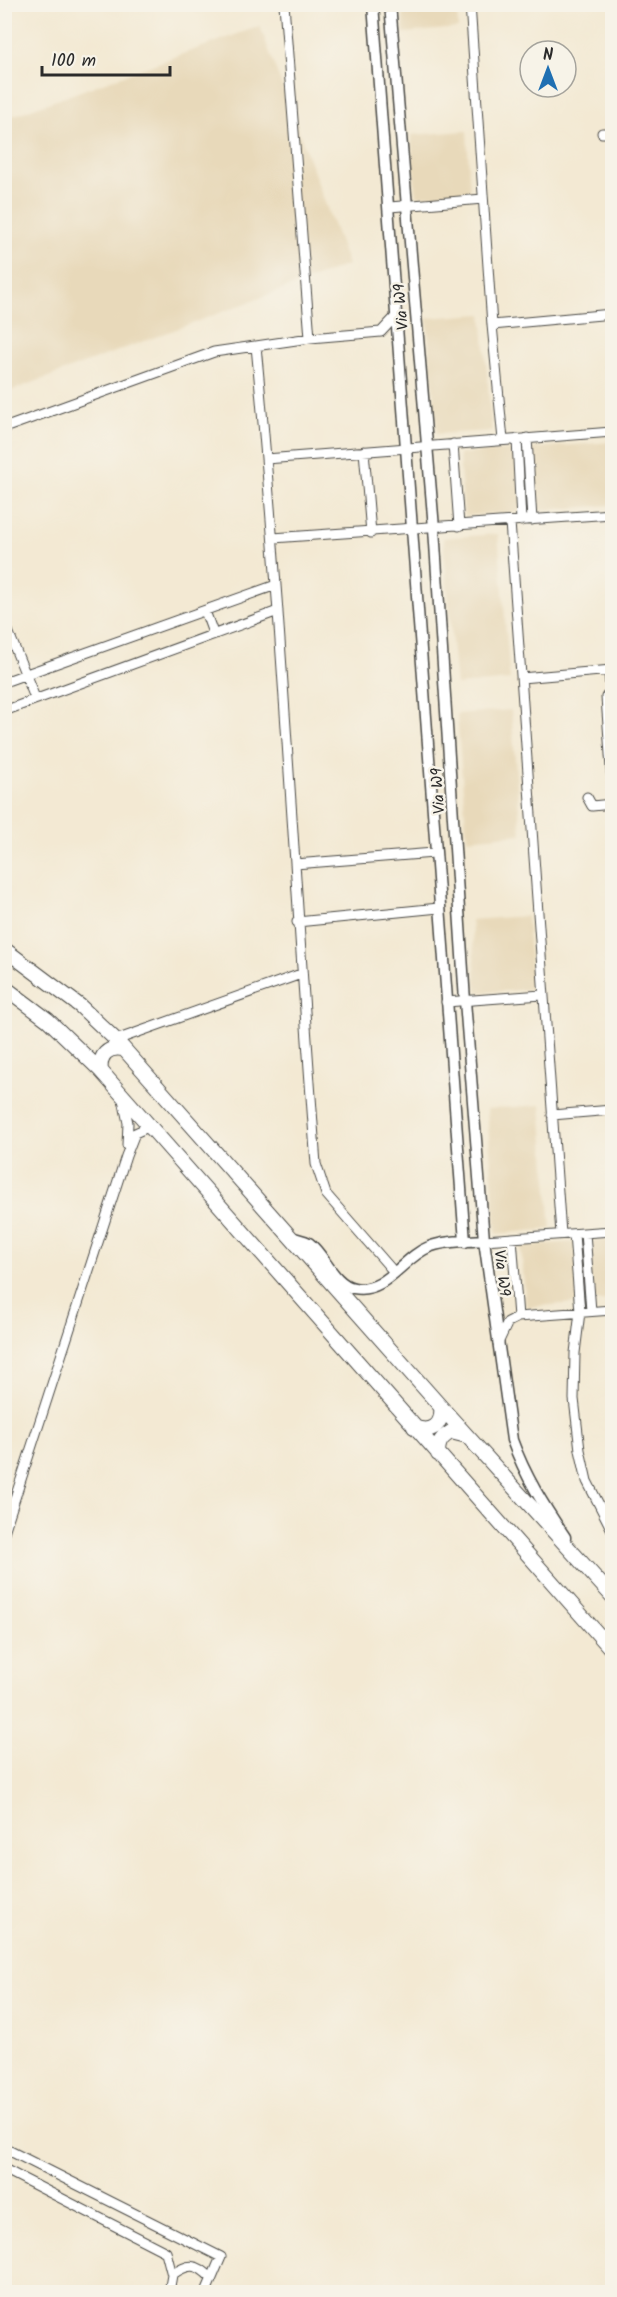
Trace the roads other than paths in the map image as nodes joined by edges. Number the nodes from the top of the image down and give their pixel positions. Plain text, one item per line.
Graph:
1 (284, 4) edge
2 (373, 4) edge
3 (390, 4) edge
4 (470, 4) edge
5 (483, 199) junction
6 (406, 206) junction
7 (390, 207) junction
8 (612, 314) edge
9 (397, 315) junction
10 (492, 325) junction
11 (381, 332) junction
12 (310, 338) junction
13 (256, 346) junction
14 (399, 346) junction
15 (4, 428) edge
16 (612, 432) edge
17 (527, 438) junction
18 (517, 439) junction
19 (503, 440) junction
20 (453, 444) junction
21 (428, 446) junction
22 (405, 447) junction
23 (364, 451) junction
24 (267, 459) junction
25 (612, 514) edge
26 (532, 520) junction
27 (521, 521) junction
28 (510, 522) junction
29 (459, 526) junction
30 (434, 528) junction
31 (411, 530) junction
32 (371, 533) junction
33 (273, 538) junction
34 (276, 585) junction
35 (205, 611) junction
36 (278, 611) junction
37 (4, 621) edge
38 (213, 633) junction
39 (610, 670) edge
40 (24, 674) junction
41 (521, 678) junction
42 (4, 682) edge
43 (611, 691) edge
44 (35, 699) junction
45 (6, 708) edge
46 (612, 783) edge
47 (587, 797) dead end
48 (612, 804) edge
49 (434, 853) junction
50 (295, 864) junction
51 (439, 908) junction
52 (297, 922) junction
53 (461, 930) junction
54 (441, 933) junction
55 (4, 949) edge
56 (302, 974) junction
57 (8, 993) edge
58 (542, 995) junction
59 (465, 1001) junction
60 (446, 1002) junction
61 (120, 1044) junction
62 (449, 1045) junction
63 (469, 1047) junction
64 (101, 1071) junction
65 (121, 1094) junction
66 (612, 1110) edge
67 (552, 1115) junction
68 (153, 1131) junction
69 (126, 1156) junction
70 (612, 1231) edge
71 (585, 1233) junction
72 (561, 1234) junction
73 (574, 1234) junction
74 (290, 1236) junction
75 (512, 1238) junction
76 (484, 1240) junction
77 (465, 1242) junction
78 (394, 1272) junction
79 (612, 1310) edge
80 (591, 1311) junction
81 (580, 1312) junction
82 (518, 1317) junction
83 (498, 1346) junction
84 (441, 1407) junction
85 (414, 1427) junction
86 (467, 1436) junction
87 (438, 1454) junction
88 (612, 1530) edge
89 (4, 1532) edge
90 (579, 1557) junction
91 (612, 1596) edge
92 (612, 1650) edge
93 (4, 2148) edge
94 (4, 2169) edge
95 (180, 2237) junction
96 (166, 2252) junction
97 (172, 2275) junction
98 (211, 2278) junction
99 (169, 2292) edge
100 (206, 2292) edge

1 - 12 street
2 - 7 street, Via W9
3 - 6 street, Via W9
4 - 5 street
5 - 6 street
5 - 10 street
6 - 7 street
6 - 21 street, Via W9
7 - 9 street, Via W9
8 - 10 street
9 - 11 street
9 - 14 street, Via W9
10 - 19 street
11 - 12 street
11 - 14 street
12 - 13 street
13 - 15 street
13 - 24 street
14 - 22 street, Via W9
16 - 17 street
17 - 18 street
17 - 26 street
18 - 19 street
18 - 27 street
19 - 20 street
20 - 21 street
20 - 29 street
21 - 22 street
21 - 30 street, Via W9
22 - 23 street
22 - 31 street, Via W9
23 - 24 street
23 - 32 street
24 - 33 street
25 - 26 street
26 - 27 street
27 - 28 street
28 - 29 street
28 - 41 street
29 - 30 street
30 - 31 street
30 - 53 street, Via W9
31 - 32 street
31 - 49 street, Via W9
32 - 33 street
33 - 34 street
34 - 35 street
34 - 36 street
35 - 38 street
35 - 40 street
36 - 38 street
36 - 50 street
37 - 40 street
38 - 44 street
39 - 41 street
39 - 43 street
40 - 42 street
40 - 44 street
41 - 58 street
43 - 46 street
44 - 45 street
47 - 48 street
49 - 50 street
49 - 51 street, Via W9
50 - 52 street
51 - 52 street
51 - 54 street, Via W9
52 - 56 street
53 - 54 street
53 - 59 street, Via W9
54 - 60 street, Via W9
55 - 61 main road
56 - 61 street
56 - 78 street
57 - 64 main road
58 - 59 street
58 - 67 street
59 - 60 street
59 - 63 street, Via W9
60 - 62 street, Via W9
61 - 64 main road
61 - 74 main road
62 - 63 street
62 - 77 street, Via W9
63 - 76 street, Via W9
64 - 65 main road
65 - 68 main road
65 - 69 street
66 - 67 street
67 - 72 street
68 - 69 street
68 - 85 main road
69 - 89 street
70 - 71 street
71 - 73 street
71 - 80 street
72 - 73 street
72 - 75 street
73 - 81 street
74 - 78 street
74 - 84 main road
75 - 76 street
75 - 82 street
76 - 77 street
76 - 83 street, Via W9
77 - 78 street
79 - 80 street
80 - 81 street
81 - 82 street
81 - 88 street
82 - 83 street
83 - 90 street, Via W9
84 - 85 main road
84 - 86 main road
85 - 87 main road
86 - 87 main road
86 - 90 main road
87 - 92 main road
90 - 91 main road
93 - 95 street
94 - 96 street
95 - 96 street
95 - 98 street
96 - 97 street
97 - 98 street
97 - 99 street
98 - 100 street

